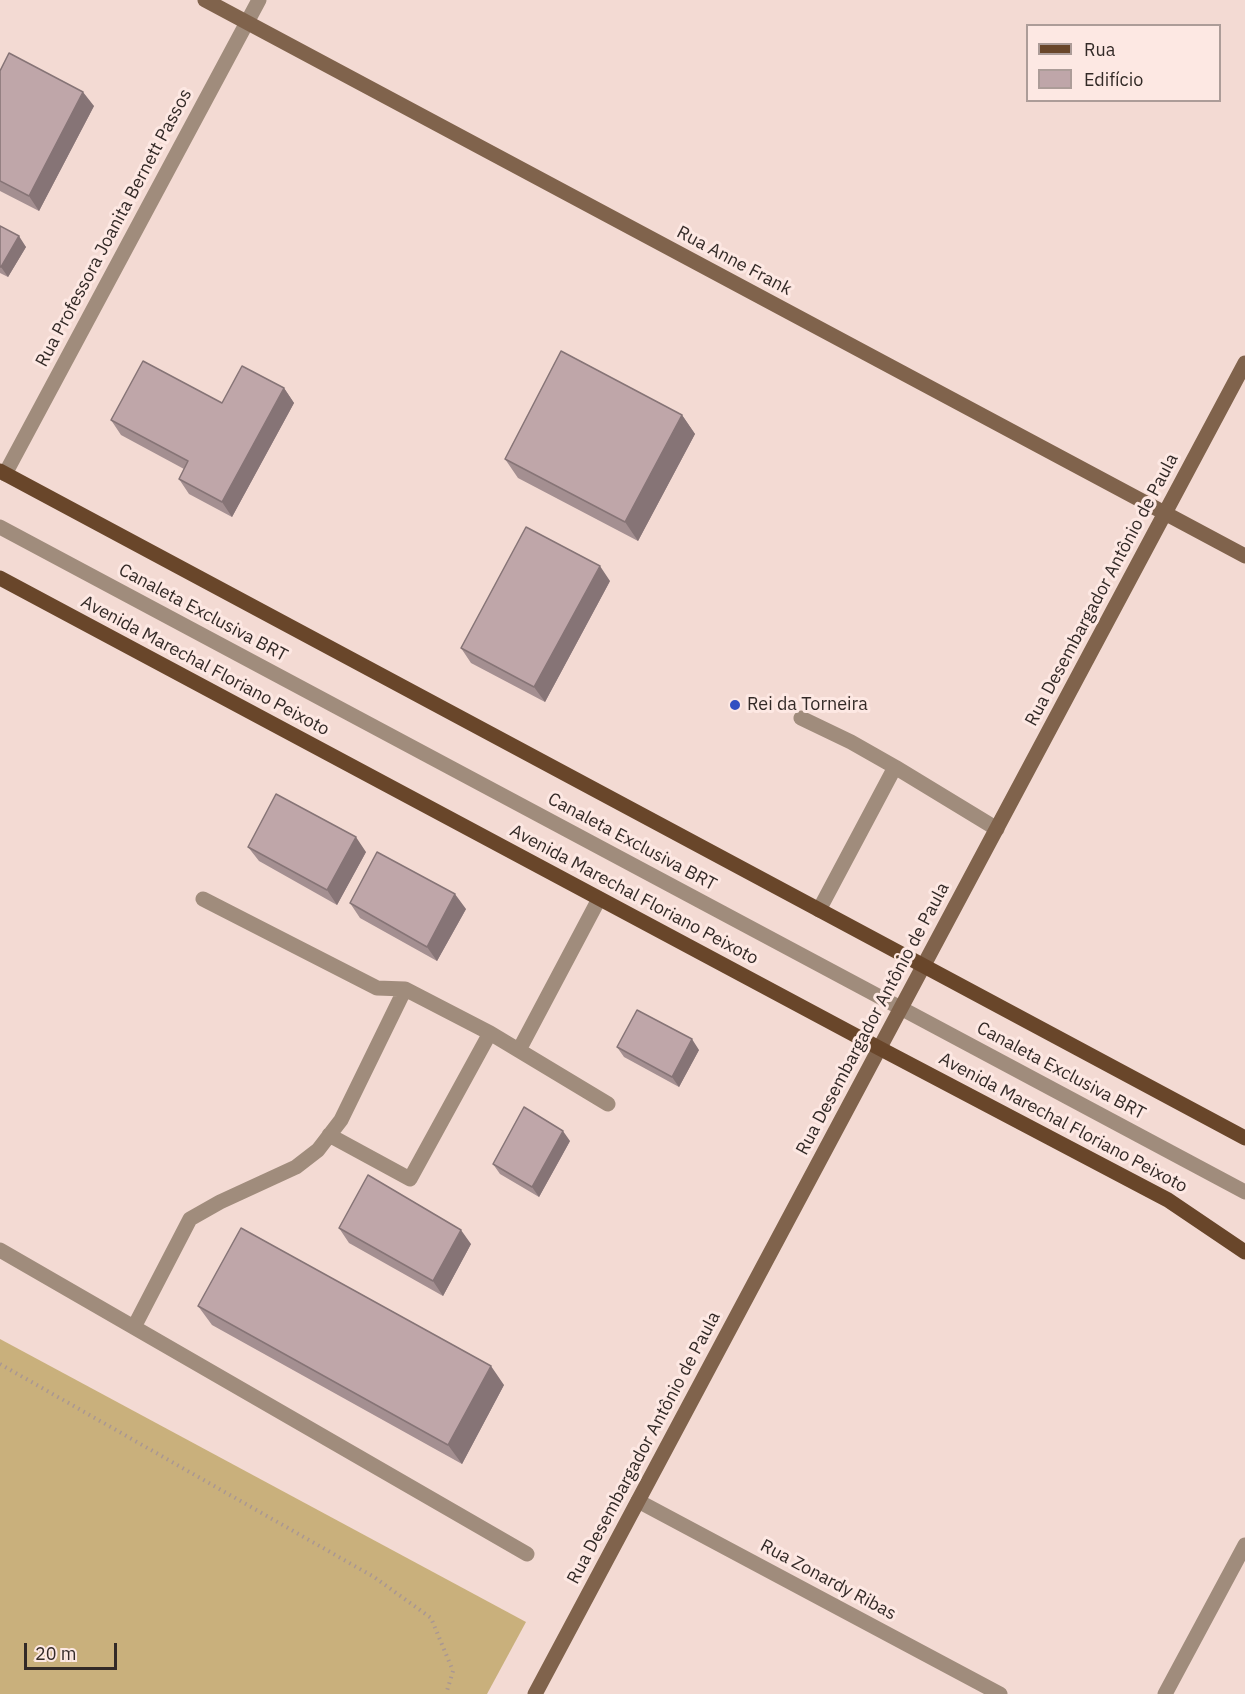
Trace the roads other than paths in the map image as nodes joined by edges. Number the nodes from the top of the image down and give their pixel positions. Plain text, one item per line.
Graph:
1 (205, 0) edge
2 (259, 0) edge
3 (247, 22) junction
4 (1245, 363) edge
5 (2, 473) edge
6 (1165, 513) junction
7 (0, 527) edge
8 (1245, 556) edge
9 (0, 578) edge
10 (801, 718) dead end
11 (895, 767) junction
12 (997, 829) junction
13 (202, 899) dead end
14 (599, 899) junction
15 (819, 910) junction
16 (923, 966) junction
17 (405, 989) junction
18 (901, 1007) junction
19 (490, 1033) junction
20 (879, 1048) junction
21 (519, 1050) junction
22 (608, 1104) dead end
23 (329, 1135) junction
24 (1245, 1138) edge
25 (1245, 1192) edge
26 (0, 1250) edge
27 (1245, 1252) edge
28 (134, 1327) junction
29 (638, 1501) junction
30 (1245, 1545) edge
31 (527, 1554) dead end
32 (535, 1694) edge
33 (1000, 1694) edge
34 (1165, 1694) edge

1 - 3 main road, Rua Anne Frank
2 - 3 street, Rua Professora Joanita Bernett Passos
3 - 5 street, Rua Professora Joanita Bernett Passos
3 - 6 main road, Rua Anne Frank
4 - 6 main road, Rua Desembargador Antônio de Paula
5 - 15 main road
6 - 8 main road, Rua Anne Frank
6 - 12 main road, Rua Desembargador Antônio de Paula
7 - 18 street, Canaleta Exclusiva BRT
9 - 14 main road, Avenida Marechal Floriano Peixoto
10 - 11 street
11 - 12 street
11 - 15 street
12 - 16 main road, Rua Desembargador Antônio de Paula
13 - 17 street
14 - 20 main road, Avenida Marechal Floriano Peixoto
14 - 21 street
15 - 16 main road
16 - 18 main road, Rua Desembargador Antônio de Paula
16 - 24 main road
17 - 19 street
17 - 23 street
18 - 20 main road, Rua Desembargador Antônio de Paula
18 - 25 street, Canaleta Exclusiva BRT
19 - 21 street
19 - 23 street
20 - 27 main road, Avenida Marechal Floriano Peixoto
20 - 29 main road, Rua Desembargador Antônio de Paula
21 - 22 street
23 - 28 street
26 - 28 street
28 - 31 street
29 - 32 main road, Rua Desembargador Antônio de Paula
29 - 33 street, Rua Zonardy Ribas
30 - 34 street

